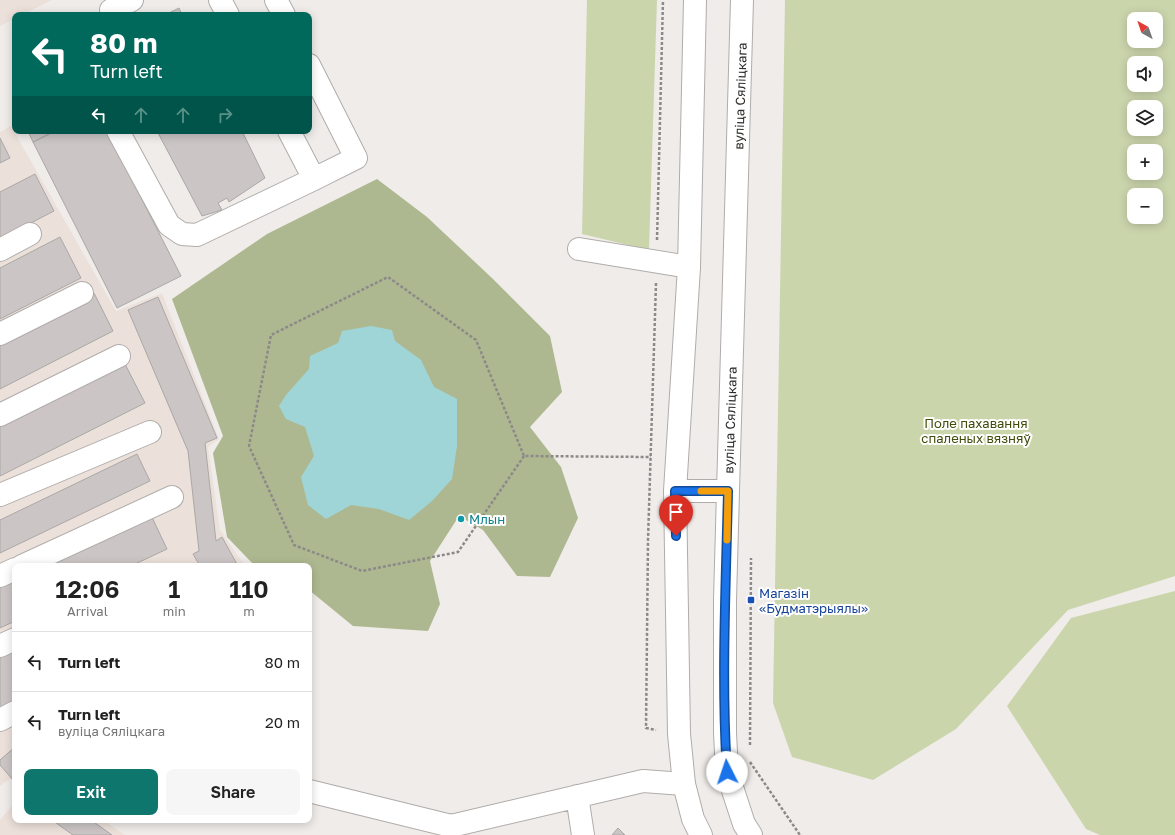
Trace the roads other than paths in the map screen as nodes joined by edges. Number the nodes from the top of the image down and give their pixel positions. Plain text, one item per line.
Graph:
1 (132, 0) edge
2 (220, 0) edge
3 (276, 0) edge
4 (695, 0) edge
5 (742, 0) edge
6 (111, 10) dead end
7 (226, 12) edge
8 (282, 12) edge
9 (312, 71) edge
10 (120, 134) edge
11 (291, 134) edge
12 (314, 179) junction
13 (30, 234) dead end
14 (0, 250) edge
15 (579, 250) dead end
16 (689, 267) junction
17 (82, 293) dead end
18 (0, 334) edge
19 (119, 356) dead end
20 (0, 415) edge
21 (150, 432) dead end
22 (675, 491) junction
23 (728, 491) junction
24 (0, 495) edge
25 (172, 497) dead end
26 (29, 563) edge
27 (12, 570) edge
28 (0, 576) edge
29 (12, 640) edge
30 (0, 646) edge
31 (12, 714) edge
32 (0, 720) edge
33 (684, 784) junction
34 (312, 792) edge
35 (577, 796) junction
36 (583, 835) edge
37 (701, 835) edge
38 (751, 835) edge

1 - 6 main road
2 - 7 main road
3 - 8 main road
4 - 16 main road
5 - 23 main road, вуліца Сяліцкага
9 - 12 main road
10 - 12 main road
11 - 12 main road
13 - 14 main road
15 - 16 main road
16 - 22 main road
17 - 18 main road
19 - 20 main road
21 - 24 main road
22 - 23 main road
22 - 33 main road
23 - 38 main road, вуліца Сяліцкага
25 - 26 main road
27 - 28 main road
29 - 30 main road
31 - 32 main road
33 - 35 main road
33 - 37 main road
34 - 35 main road
35 - 36 main road

